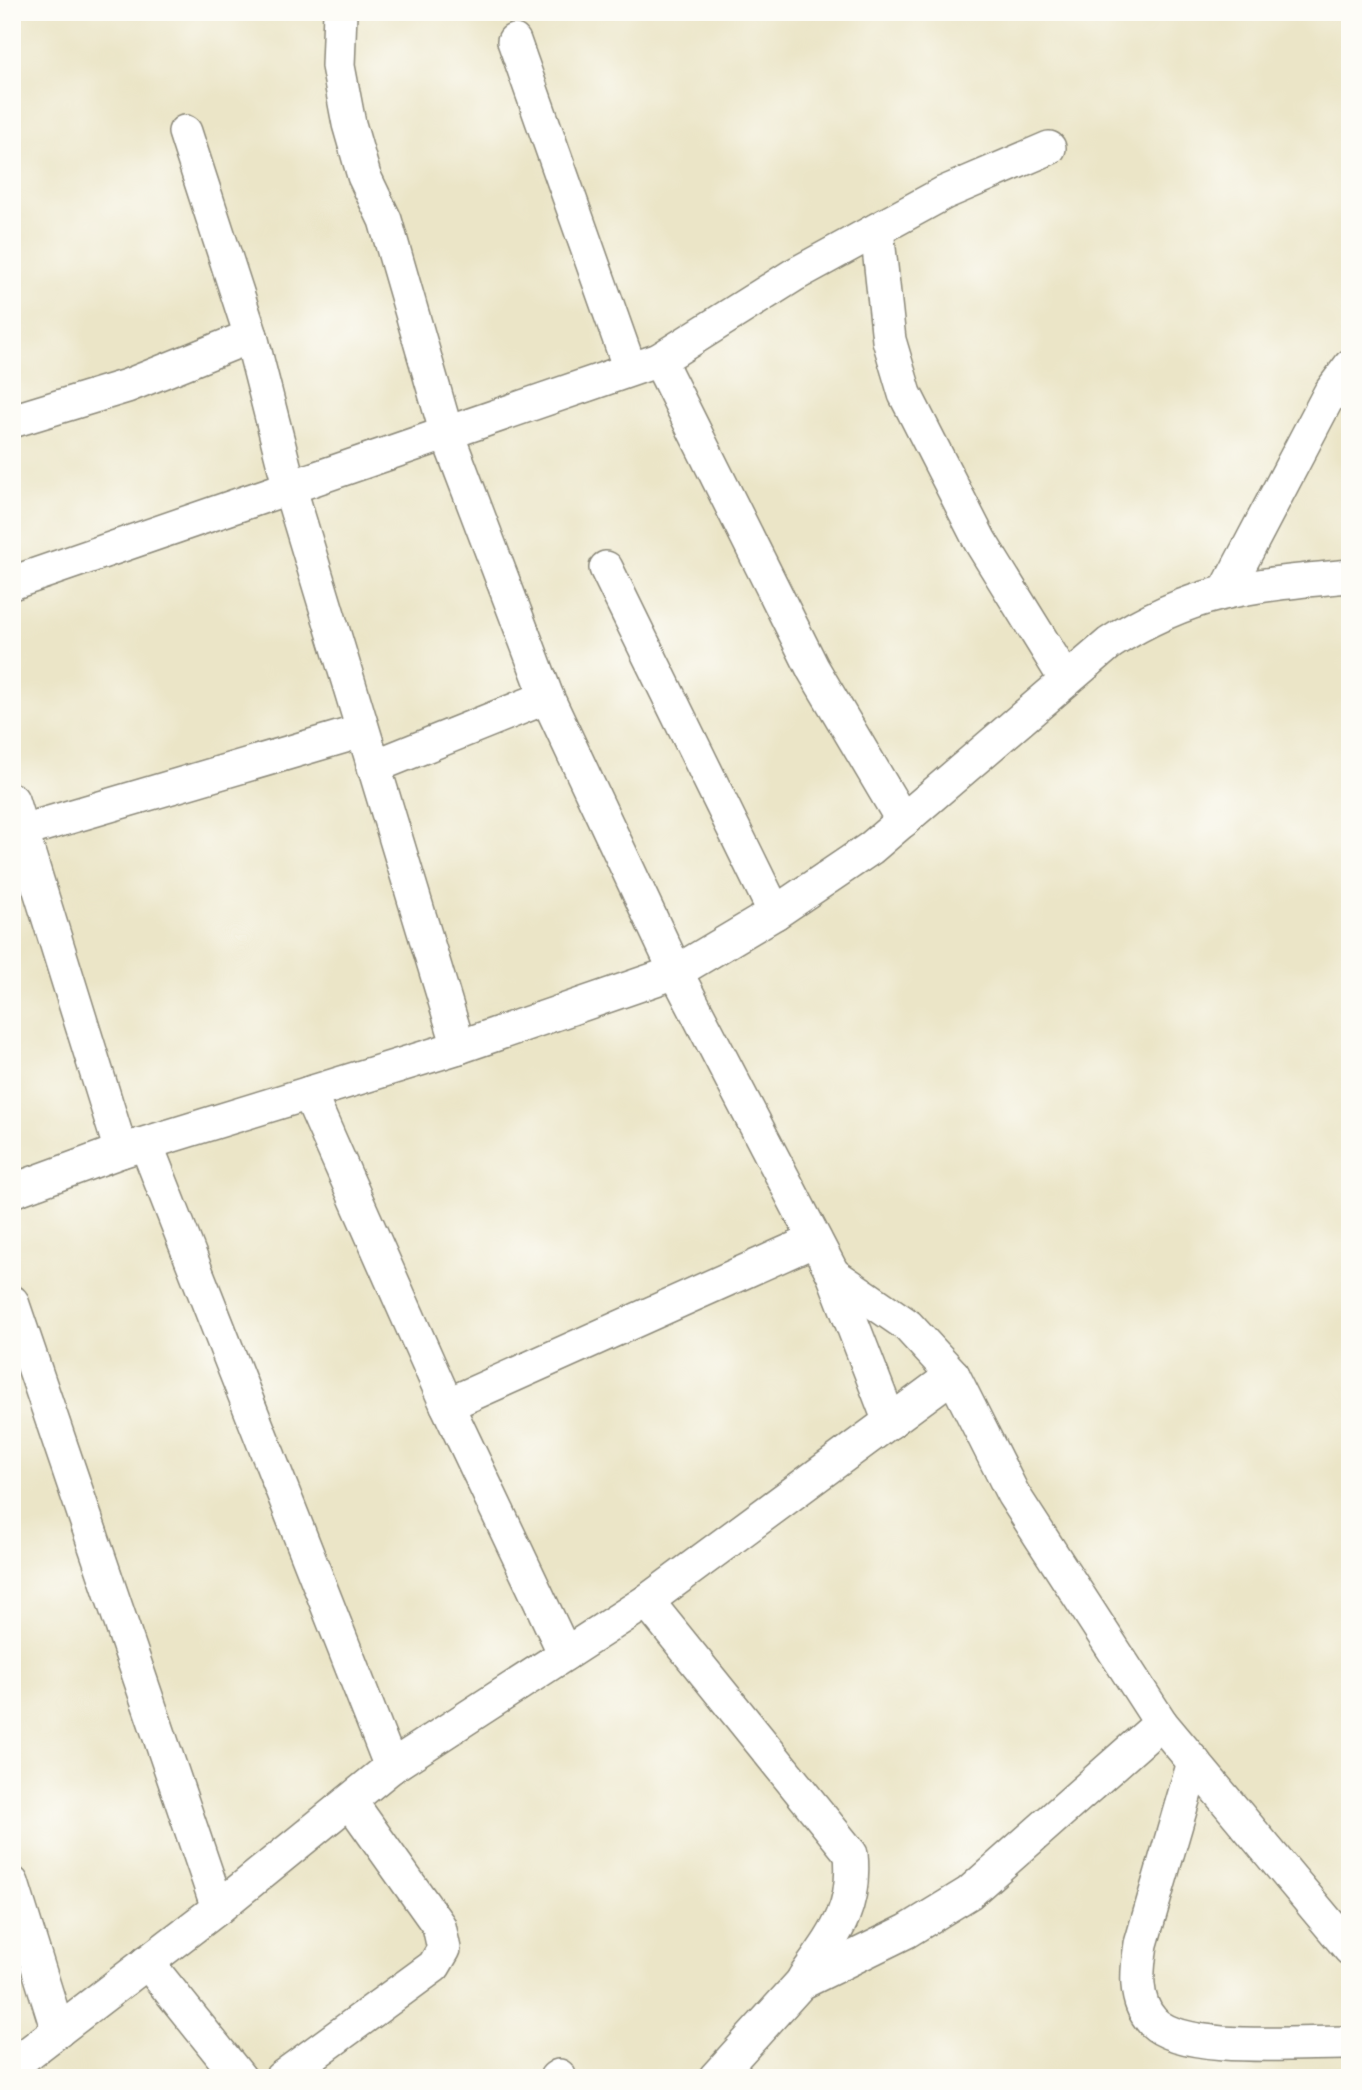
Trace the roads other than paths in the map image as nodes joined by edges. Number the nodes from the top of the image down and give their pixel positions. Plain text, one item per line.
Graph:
1 (340, 12) edge
2 (514, 41) dead end
3 (185, 132) dead end
4 (1049, 148) dead end
5 (877, 230) junction
6 (251, 336) junction
7 (645, 364) junction
8 (1350, 366) edge
9 (12, 421) edge
10 (446, 431) junction
11 (290, 489) junction
12 (606, 568) dead end
13 (1350, 576) edge
14 (12, 583) edge
15 (1226, 591) junction
16 (1066, 680) junction
17 (547, 697) junction
18 (362, 731) junction
19 (373, 768) junction
20 (12, 800) edge
21 (903, 821) junction
22 (22, 831) junction
23 (775, 913) junction
24 (676, 972) junction
25 (458, 1047) junction
26 (309, 1093) junction
27 (134, 1148) junction
28 (12, 1191) edge
29 (815, 1240) junction
30 (833, 1274) junction
31 (12, 1303) edge
32 (953, 1375) junction
33 (447, 1405) junction
34 (890, 1422) junction
35 (646, 1601) junction
36 (565, 1654) junction
37 (1161, 1723) junction
38 (1194, 1762) junction
39 (391, 1768) junction
40 (350, 1801) junction
41 (12, 1883) edge
42 (218, 1908) junction
43 (1350, 1949) edge
44 (147, 1962) junction
45 (801, 1983) junction
46 (58, 2031) junction
47 (1350, 2043) edge
48 (12, 2066) edge
49 (240, 2078) edge
50 (281, 2078) edge
51 (715, 2078) edge

1 - 10 street
2 - 7 street
3 - 6 street
4 - 5 street
5 - 7 street
5 - 16 street
6 - 9 street
6 - 11 street
7 - 10 street
7 - 21 street
8 - 15 street
10 - 11 street
10 - 17 street
11 - 14 street
11 - 18 street
12 - 23 street
13 - 15 street
15 - 16 street
16 - 21 street
17 - 19 street
17 - 24 street
18 - 19 street
18 - 22 street
19 - 25 street
20 - 22 street
21 - 23 street
22 - 27 street
23 - 24 street
24 - 25 street
24 - 29 street
25 - 26 street
26 - 27 street
26 - 33 street
27 - 28 street
27 - 39 street
29 - 30 street
29 - 33 street
30 - 32 street
30 - 34 street
31 - 42 street
32 - 34 street
32 - 37 street
33 - 36 street
34 - 35 street
35 - 36 street
35 - 45 street
36 - 39 street
37 - 38 street
37 - 45 street
38 - 43 street
38 - 47 street
39 - 40 street
40 - 42 street
40 - 50 street
41 - 46 street
42 - 44 street
44 - 46 street
44 - 49 street
45 - 51 street
46 - 48 street

